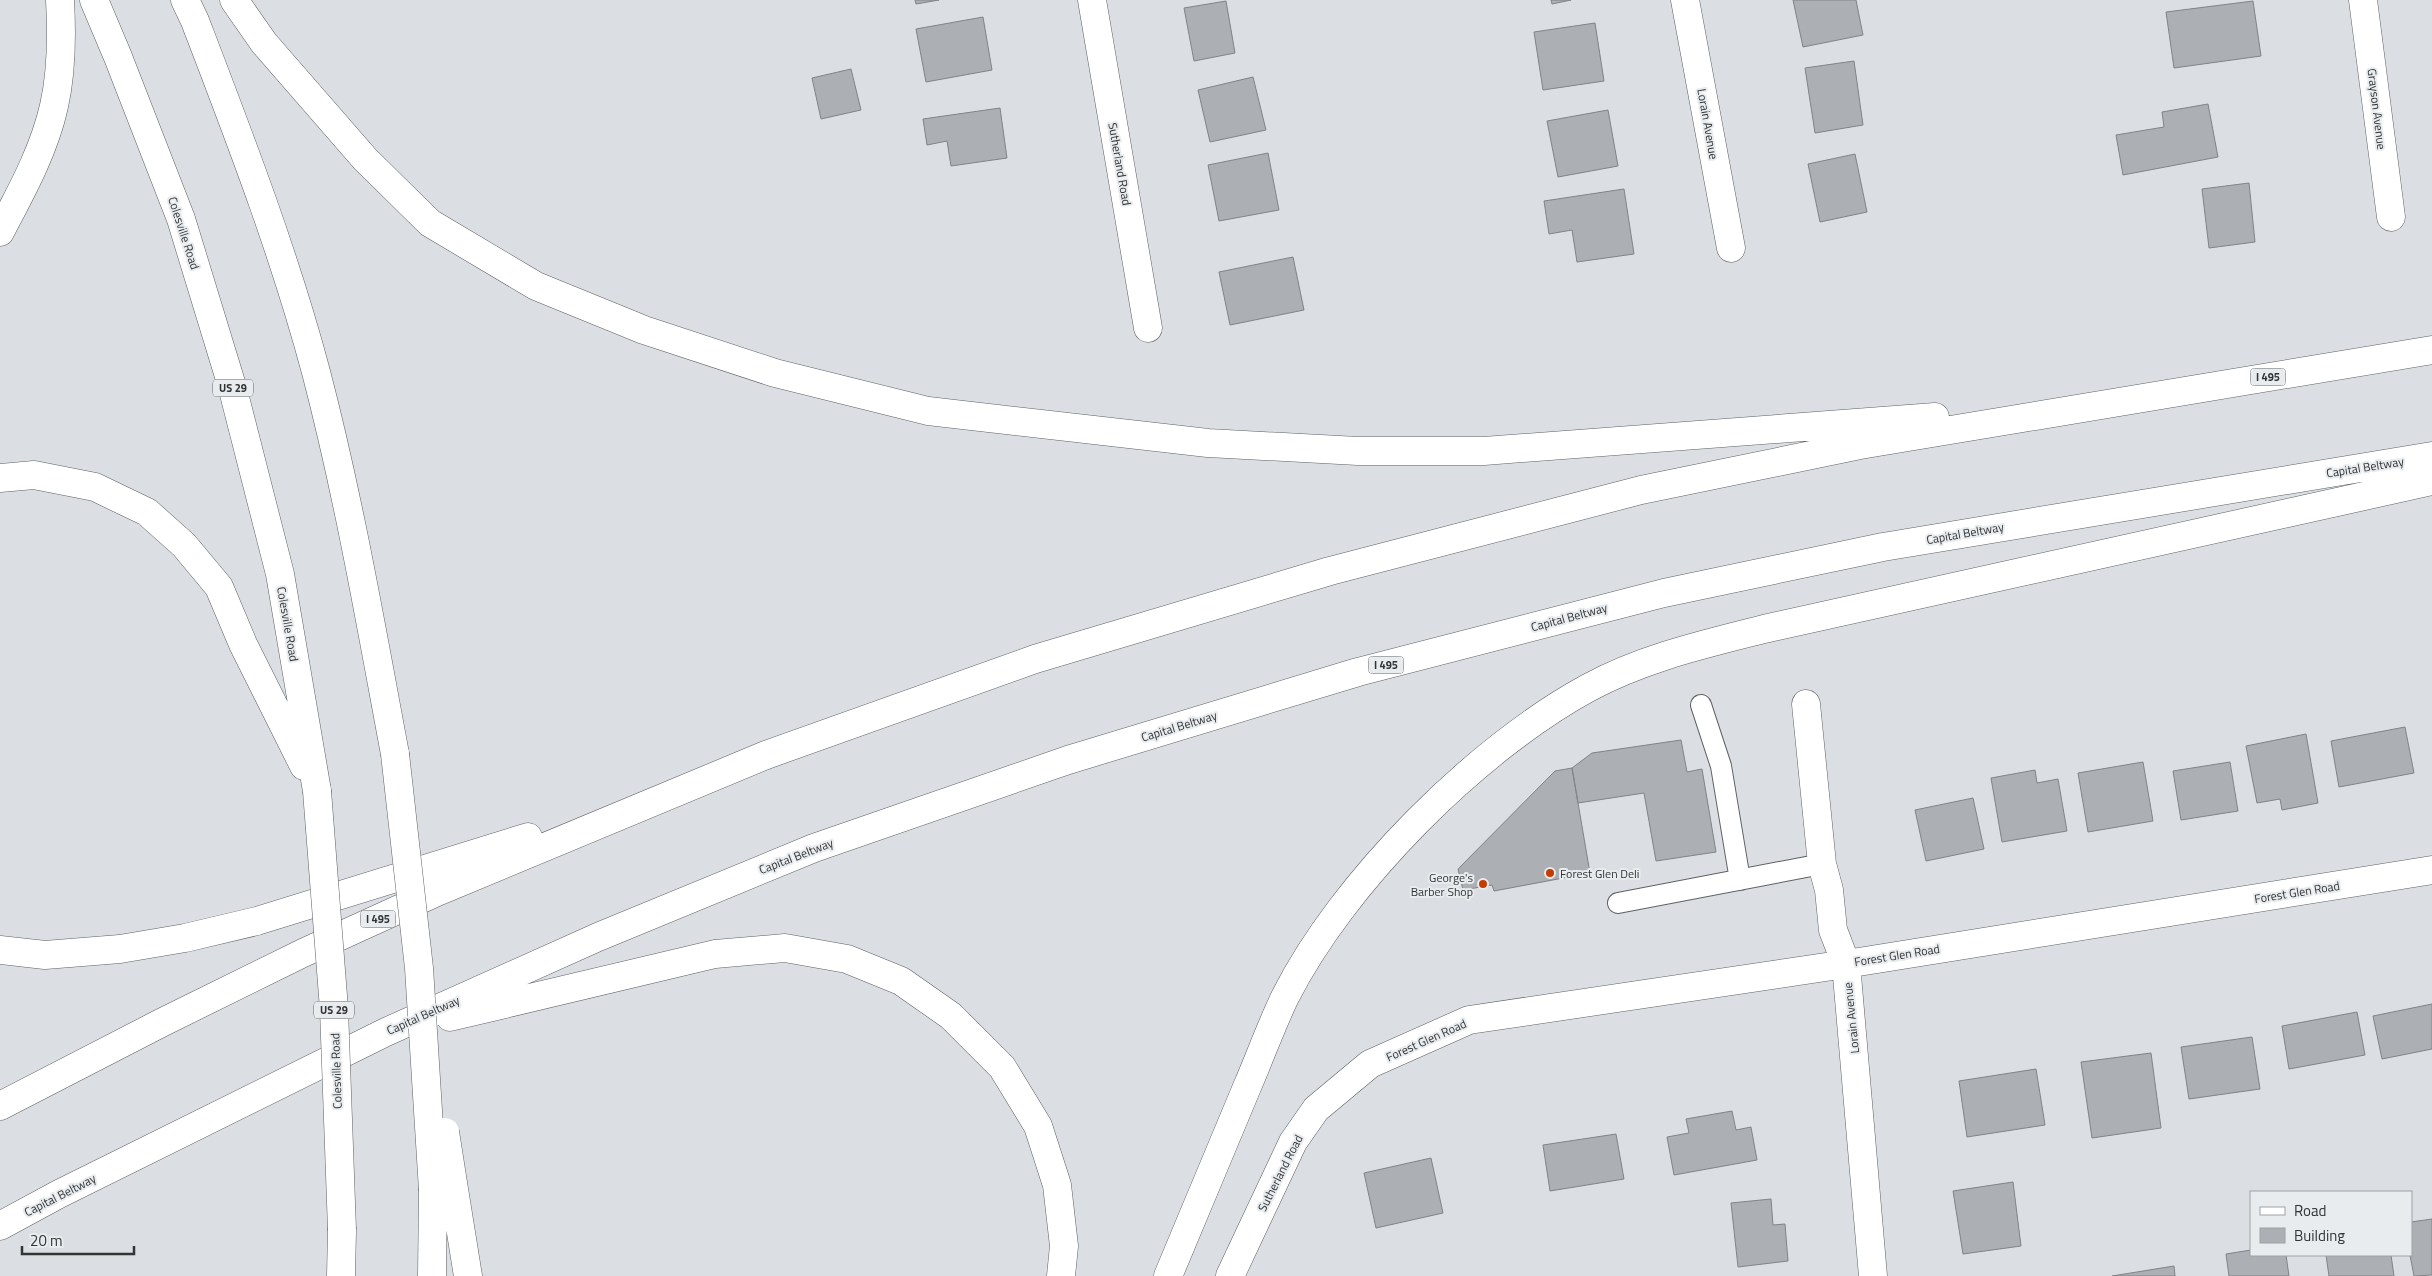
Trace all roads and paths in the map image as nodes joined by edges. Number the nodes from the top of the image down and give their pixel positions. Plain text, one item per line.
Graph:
1 (60, 0) edge
2 (94, 0) edge
3 (186, 0) edge
4 (234, 0) edge
5 (1092, 0) edge
6 (1685, 0) edge
7 (2363, 0) edge
8 (2390, 217) dead end
9 (0, 232) edge
10 (1731, 248) dead end
11 (1148, 328) dead end
12 (2432, 350) edge
13 (2103, 404) junction
14 (2432, 456) edge
15 (0, 478) edge
16 (2432, 481) edge
17 (1806, 704) dead end
18 (1701, 705) dead end
19 (766, 755) junction
20 (317, 791) junction
21 (1822, 864) junction
22 (2432, 870) edge
23 (1740, 880) junction
24 (1618, 903) dead end
25 (0, 950) edge
26 (1846, 964) junction
27 (386, 1032) junction
28 (1370, 1064) joint
29 (0, 1106) edge
30 (443, 1186) junction
31 (59, 1194) junction
32 (0, 1226) edge
33 (0, 1241) edge
34 (341, 1276) edge
35 (432, 1276) edge
36 (468, 1276) edge
37 (1061, 1276) edge
38 (1168, 1276) edge
39 (1230, 1276) edge
40 (1873, 1276) edge

1 - 9 main road
2 - 20 main road, Colesville Road / US 29
3 - 30 main road, bridge
4 - 13 main road
5 - 11 main road, Sutherland Road
6 - 10 main road, Lorain Avenue
7 - 8 main road, Grayson Avenue
12 - 13 main road, I 495
13 - 19 main road, I 495
14 - 27 main road, Capital Beltway / I 495
15 - 20 main road
16 - 38 main road
17 - 21 main road, Lorain Avenue
18 - 23 lane
19 - 25 main road
19 - 29 main road, I 495
20 - 34 main road, Colesville Road / US 29, bridge
21 - 23 lane
21 - 26 main road, Lorain Avenue
22 - 26 main road, Forest Glen Road
23 - 24 lane
26 - 28 main road, Forest Glen Road
26 - 40 main road, Lorain Avenue
27 - 31 main road, Capital Beltway / I 495
27 - 37 main road
28 - 39 main road, Sutherland Road
30 - 35 main road
30 - 36 main road
31 - 32 main road, Capital Beltway / I 495
31 - 33 main road

